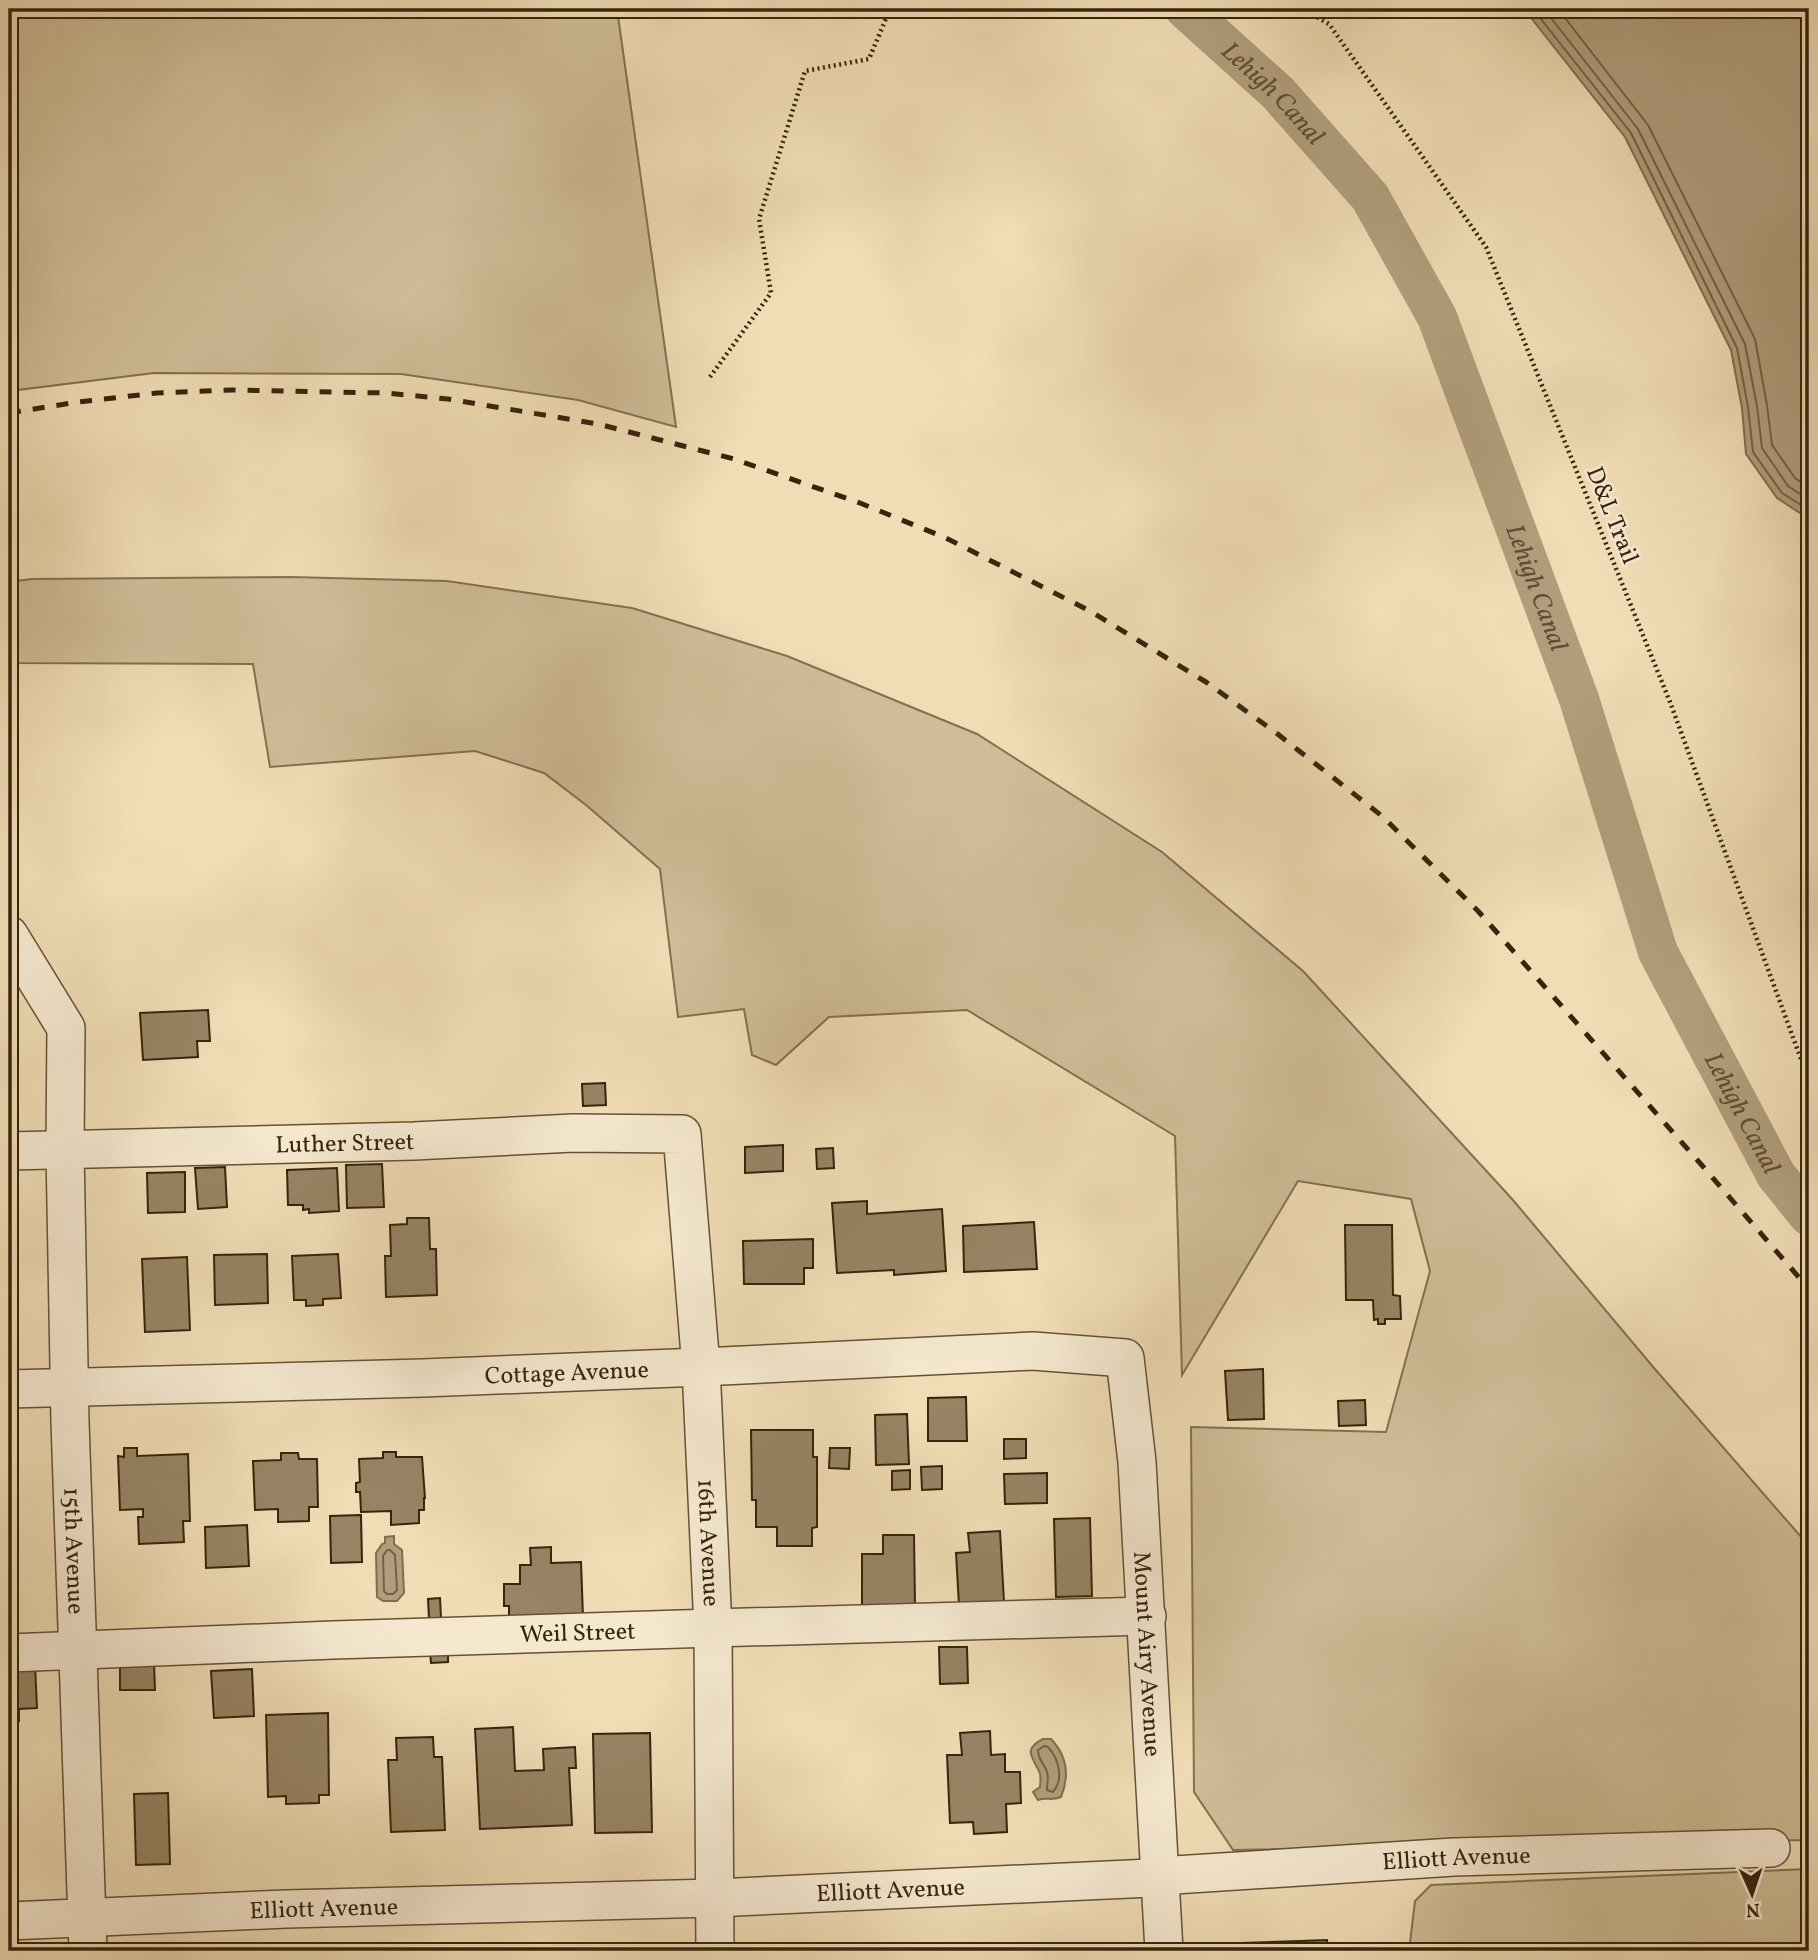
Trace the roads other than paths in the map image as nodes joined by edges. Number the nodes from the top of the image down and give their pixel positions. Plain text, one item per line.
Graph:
1 (9, 935) edge
2 (682, 1134) joint
3 (65, 1149) junction
4 (9, 1152) edge
5 (1125, 1358) joint
6 (701, 1367) junction
7 (70, 1387) junction
8 (9, 1389) edge
9 (1147, 1616) junction
10 (713, 1628) junction
11 (78, 1651) junction
12 (9, 1653) edge
13 (1771, 1848) dead end
14 (1159, 1876) junction
15 (714, 1898) junction
16 (9, 1921) edge
17 (87, 1935) edge
18 (715, 1951) edge
19 (1164, 1951) edge

1 - 3 street, 15th Avenue
2 - 3 street, Luther Street
2 - 6 street, 16th Avenue
3 - 4 street, Luther Street
3 - 7 street, 15th Avenue
5 - 6 street, Cottage Avenue
5 - 9 street, Mount Airy Avenue
6 - 7 street, Cottage Avenue
6 - 10 street, 16th Avenue
7 - 8 street, Cottage Avenue
7 - 11 street, 15th Avenue
9 - 10 street, Weil Street
9 - 14 street, Mount Airy Avenue
10 - 11 street, Weil Street
10 - 15 street, 16th Avenue
11 - 12 street, Weil Street
11 - 17 street, 15th Avenue
13 - 14 street, Elliott Avenue
14 - 15 street, Elliott Avenue
14 - 19 street, Mount Airy Avenue
15 - 17 street, Elliott Avenue
15 - 18 street, 16th Avenue
16 - 17 street, Elliott Avenue

